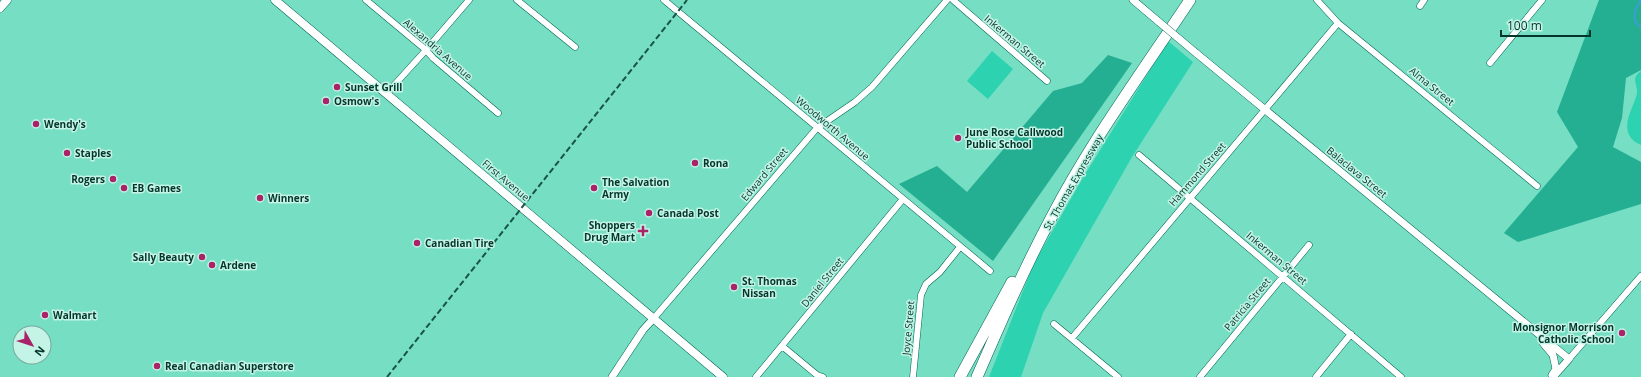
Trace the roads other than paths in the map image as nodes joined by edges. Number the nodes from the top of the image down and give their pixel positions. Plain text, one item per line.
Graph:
1 (7, 0) edge
2 (275, 0) edge
3 (366, 0) edge
4 (469, 0) edge
5 (517, 0) edge
6 (664, 0) edge
7 (947, 0) edge
8 (952, 0) edge
9 (1133, 0) edge
10 (1190, 0) edge
11 (1317, 0) edge
12 (1424, 0) edge
13 (1542, 0) edge
14 (1420, 6) dead end
15 (0, 8) edge
16 (1338, 23) junction
17 (575, 47) dead end
18 (426, 50) junction
19 (1490, 63) dead end
20 (1047, 81) dead end
21 (387, 93) junction
22 (1265, 110) junction
23 (498, 113) dead end
24 (817, 128) junction
25 (1139, 155) dead end
26 (1537, 186) dead end
27 (1190, 198) junction
28 (903, 199) junction
29 (1051, 218) junction
30 (1310, 245) dead end
31 (960, 247) junction
32 (990, 271) dead end
33 (1284, 276) junction
34 (1641, 276) edge
35 (654, 318) junction
36 (1525, 323) junction
37 (1054, 324) dead end
38 (1351, 334) junction
39 (1072, 338) junction
40 (782, 346) junction
41 (1569, 359) junction
42 (612, 377) edge
43 (723, 377) edge
44 (756, 377) edge
45 (823, 377) edge
46 (913, 377) edge
47 (960, 377) edge
48 (977, 377) edge
49 (1118, 377) edge
50 (1200, 377) edge
51 (1316, 377) edge
52 (1401, 377) edge
53 (1552, 377) edge

1 - 15 main road
2 - 21 main road, First Avenue
3 - 18 street, Alexandria Avenue
4 - 18 street
5 - 17 street
6 - 24 street, Woodworth Avenue
7 - 24 street, Edward Street
8 - 20 street, Inkerman Street
9 - 22 street, Balaclava Street, bridge
10 - 29 highway, St. Thomas Expressway
11 - 16 street, Alma Street
12 - 14 street
13 - 19 street
16 - 22 street, Hammond Street
16 - 26 street, Alma Street
18 - 21 street
18 - 23 street, Alexandria Avenue
21 - 35 main road, First Avenue
22 - 27 street, Hammond Street
22 - 36 street, Balaclava Street
24 - 28 street, Woodworth Avenue
24 - 35 street, Edward Street
25 - 27 street, Inkerman Street
27 - 33 street, Inkerman Street
27 - 39 street, Hammond Street
28 - 31 street, Woodworth Avenue
28 - 40 street, Daniel Street
29 - 47 highway
29 - 48 highway, St. Thomas Expressway
30 - 33 street, Patricia Street
31 - 32 street, Woodworth Avenue
31 - 46 street, Joyce Street
33 - 38 street, Inkerman Street
33 - 50 street, Patricia Street
34 - 41 street
35 - 42 street, Edward Street
35 - 43 main road, First Avenue
36 - 41 street, Balaclava Street
36 - 53 street
37 - 39 street
38 - 51 street
38 - 52 street, Inkerman Street
39 - 49 street
40 - 44 street, Daniel Street
40 - 45 street
41 - 53 street

